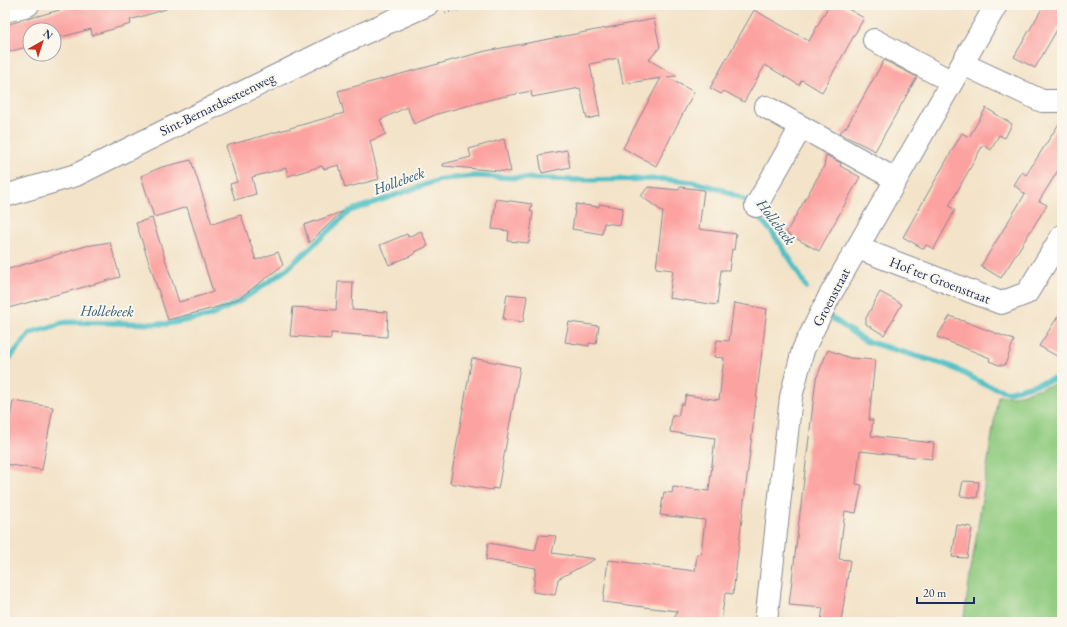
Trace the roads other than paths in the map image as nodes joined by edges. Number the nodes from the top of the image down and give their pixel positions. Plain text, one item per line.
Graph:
1 (28, 5) edge
2 (427, 5) edge
3 (996, 5) edge
4 (5, 11) edge
5 (874, 40) dead end
6 (957, 73) junction
7 (1062, 101) edge
8 (766, 107) dead end
9 (801, 127) junction
10 (895, 179) junction
11 (5, 195) edge
12 (756, 206) dead end
13 (1062, 236) edge
14 (858, 248) junction
15 (766, 622) edge

1 - 4 street
2 - 11 street, Sint-Bernardsesteenweg
3 - 6 street, Groenstraat
5 - 6 street
6 - 7 street
6 - 10 street, Groenstraat
8 - 9 street
9 - 10 street
9 - 12 street
10 - 14 street, Groenstraat
13 - 14 street, Hof ter Groenstraat
14 - 15 street, Groenstraat

